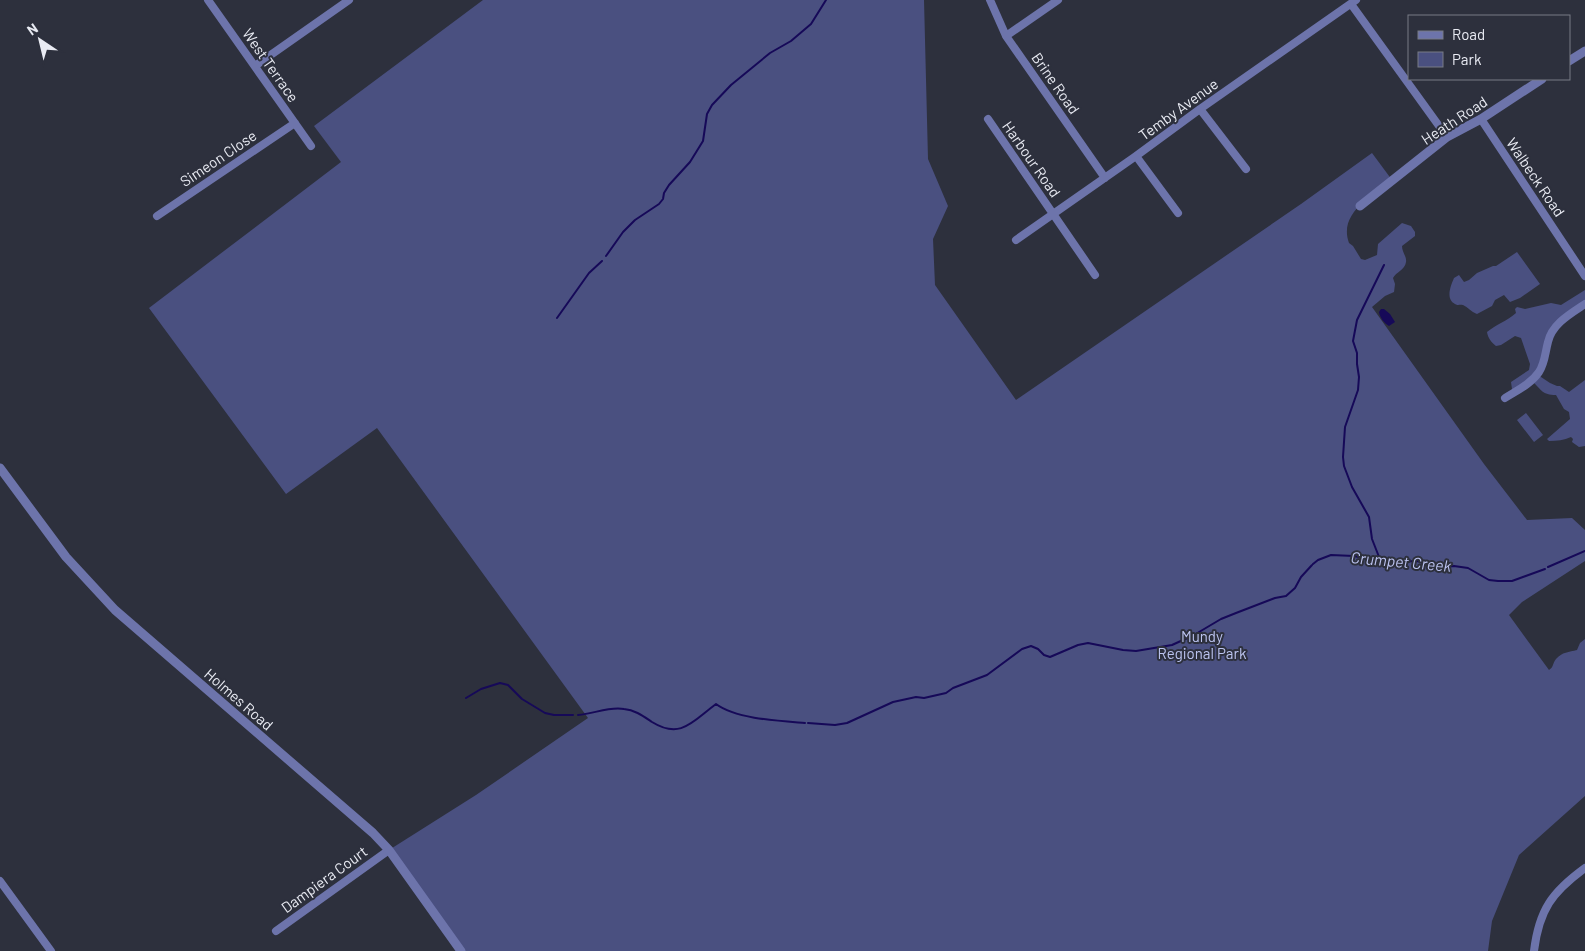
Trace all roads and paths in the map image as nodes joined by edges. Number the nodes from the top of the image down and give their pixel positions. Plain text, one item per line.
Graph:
1 (208, 0) edge
2 (348, 0) edge
3 (990, 0) edge
4 (1058, 0) edge
5 (1353, 2) edge
6 (1006, 36) junction
7 (1585, 50) edge
8 (1570, 60) edge
9 (255, 66) junction
10 (1540, 80) edge
11 (1200, 109) junction
12 (1480, 118) junction
13 (988, 119) dead end
14 (295, 123) junction
15 (1447, 137) junction
16 (311, 146) dead end
17 (1136, 156) junction
18 (1246, 168) dead end
19 (1105, 178) junction
20 (1360, 206) dead end
21 (1178, 213) dead end
22 (1054, 214) junction
23 (157, 216) dead end
24 (1016, 240) dead end
25 (1095, 275) dead end
26 (1585, 276) edge
27 (1585, 304) edge
28 (1505, 398) dead end
29 (0, 468) edge
30 (389, 850) junction
31 (1585, 868) edge
32 (0, 882) edge
33 (276, 931) dead end
34 (51, 951) edge
35 (461, 951) edge
36 (1534, 951) edge

1 - 9 street, West Terrace
2 - 9 street
3 - 6 street, Brine Road
4 - 6 street
5 - 11 street, Temby Avenue
5 - 15 street
6 - 19 street, Brine Road
7 - 8 street
9 - 14 street, West Terrace
10 - 12 street, Heath Road
11 - 17 street, Temby Avenue
11 - 18 street
12 - 15 street, Heath Road
12 - 26 street, Walbeck Road
13 - 22 street, Harbour Road
14 - 16 street, West Terrace
14 - 23 street, Simeon Close
15 - 20 street, Heath Road
17 - 19 street, Temby Avenue
17 - 21 street
19 - 22 street, Temby Avenue
22 - 24 street, Temby Avenue
22 - 25 street, Harbour Road
27 - 28 street
29 - 30 street, Holmes Road
30 - 33 street, Dampiera Court
30 - 35 street, Holmes Road
31 - 36 street
32 - 34 street

